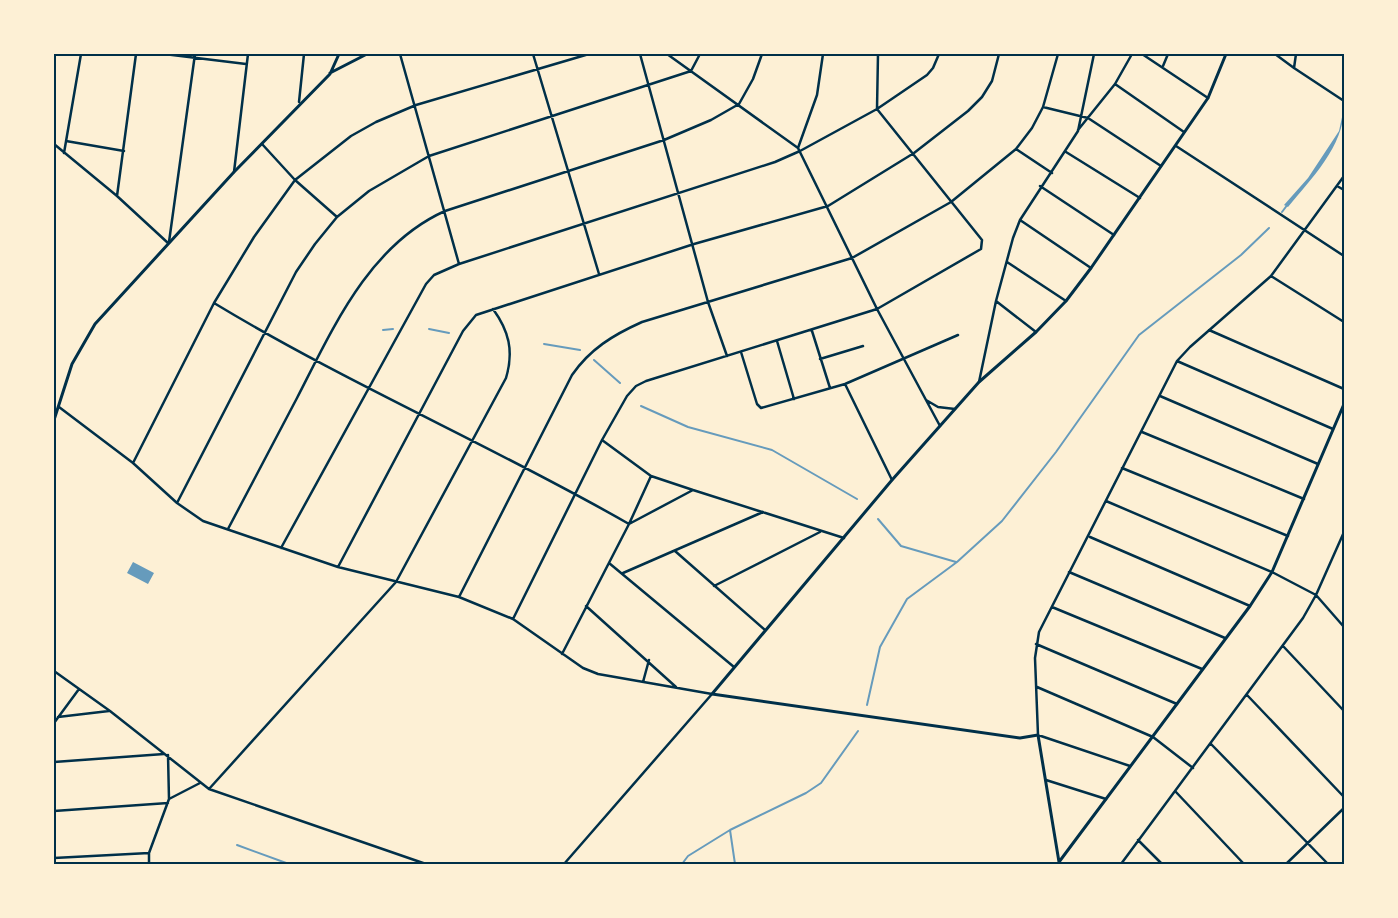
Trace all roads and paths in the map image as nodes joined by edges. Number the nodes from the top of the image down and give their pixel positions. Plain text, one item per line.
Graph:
1 (81, 54) edge
2 (136, 54) edge
3 (164, 54) edge
4 (195, 54) edge
5 (248, 54) edge
6 (304, 54) edge
7 (339, 54) edge
8 (360, 54) edge
9 (367, 54) edge
10 (400, 54) edge
11 (533, 54) edge
12 (589, 54) edge
13 (640, 54) edge
14 (667, 54) edge
15 (700, 54) edge
16 (762, 54) edge
17 (823, 54) edge
18 (878, 54) edge
19 (939, 54) edge
20 (999, 54) edge
21 (1058, 54) edge
22 (1094, 54) edge
23 (1132, 54) edge
24 (1142, 54) edge
25 (1168, 54) edge
26 (1226, 54) edge
27 (1275, 54) edge
28 (1296, 54) edge
29 (194, 58) junction
30 (246, 64) junction
31 (1163, 66) junction
32 (1294, 68) junction
33 (537, 69) junction
34 (692, 71) junction
35 (330, 74) junction
36 (647, 84) junction
37 (1115, 84) junction
38 (1208, 98) junction
39 (1344, 101) edge
40 (299, 102) junction
41 (739, 104) junction
42 (416, 105) junction
43 (1043, 107) junction
44 (877, 109) junction
45 (1081, 116) junction
46 (551, 118) junction
47 (1088, 118) junction
48 (1078, 131) junction
49 (1184, 132) junction
50 (664, 140) junction
51 (66, 141) junction
52 (54, 144) edge
53 (262, 144) junction
54 (1176, 146) junction
55 (124, 150) junction
56 (799, 150) junction
57 (1016, 150) junction
58 (1066, 152) junction
59 (64, 153) junction
60 (914, 153) junction
61 (429, 156) junction
62 (1162, 166) junction
63 (567, 171) junction
64 (234, 172) junction
65 (1052, 172) junction
66 (1344, 176) edge
67 (294, 180) junction
68 (1040, 186) junction
69 (1337, 186) junction
70 (1344, 190) edge
71 (678, 194) junction
72 (117, 196) junction
73 (1140, 198) junction
74 (951, 202) junction
75 (828, 206) junction
76 (445, 211) junction
77 (337, 217) junction
78 (1020, 220) junction
79 (583, 224) junction
80 (1306, 230) junction
81 (1114, 234) junction
82 (169, 242) junction
83 (694, 244) junction
84 (1344, 256) edge
85 (852, 258) junction
86 (1007, 262) junction
87 (459, 264) junction
88 (1091, 268) junction
89 (599, 274) junction
90 (1271, 276) junction
91 (996, 301) junction
92 (708, 302) junction
93 (1066, 302) junction
94 (214, 303) junction
95 (492, 309) junction
96 (878, 309) junction
97 (1344, 322) edge
98 (1209, 330) junction
99 (812, 331) junction
100 (1036, 332) junction
101 (265, 333) junction
102 (958, 335) dead end
103 (777, 341) junction
104 (863, 346) dead end
105 (741, 352) junction
106 (726, 356) junction
107 (820, 359) junction
108 (316, 360) junction
109 (904, 360) junction
110 (1177, 361) junction
111 (979, 382) junction
112 (845, 384) junction
113 (368, 386) junction
114 (830, 388) junction
115 (1344, 389) edge
116 (1160, 396) junction
117 (794, 399) junction
118 (924, 399) junction
119 (1344, 404) edge
120 (58, 406) junction
121 (956, 409) junction
122 (419, 413) junction
123 (54, 420) edge
124 (940, 427) junction
125 (1333, 429) junction
126 (1142, 432) junction
127 (472, 440) junction
128 (602, 440) junction
129 (133, 463) junction
130 (1318, 464) junction
131 (525, 467) junction
132 (1122, 468) junction
133 (651, 476) junction
134 (892, 480) junction
135 (693, 490) junction
136 (576, 493) junction
137 (1304, 499) junction
138 (1106, 501) junction
139 (177, 504) junction
140 (763, 512) junction
141 (630, 524) junction
142 (228, 529) junction
143 (820, 532) junction
144 (1344, 532) edge
145 (1288, 536) junction
146 (1090, 537) junction
147 (844, 538) junction
148 (1343, 539) edge
149 (281, 548) junction
150 (675, 551) junction
151 (609, 563) junction
152 (338, 567) junction
153 (1069, 572) junction
154 (1272, 572) junction
155 (623, 573) junction
156 (396, 582) junction
157 (714, 586) junction
158 (1316, 596) junction
159 (458, 597) junction
160 (586, 606) junction
161 (1250, 606) junction
162 (1052, 607) junction
163 (513, 619) junction
164 (1344, 627) edge
165 (765, 630) junction
166 (1225, 638) junction
167 (1036, 644) junction
168 (1283, 646) junction
169 (562, 654) junction
170 (648, 660) junction
171 (734, 667) junction
172 (1202, 669) junction
173 (54, 671) edge
174 (644, 682) junction
175 (676, 687) junction
176 (1037, 687) junction
177 (79, 690) junction
178 (712, 694) junction
179 (1247, 695) junction
180 (1177, 704) junction
181 (110, 711) junction
182 (1344, 711) edge
183 (58, 717) junction
184 (54, 723) edge
185 (1038, 735) junction
186 (1153, 737) junction
187 (1211, 744) junction
188 (166, 755) junction
189 (54, 762) edge
190 (1130, 766) junction
191 (1193, 768) junction
192 (1046, 780) junction
193 (200, 783) junction
194 (209, 789) junction
195 (1175, 791) junction
196 (1344, 797) edge
197 (169, 799) junction
198 (1106, 799) junction
199 (168, 803) junction
200 (1344, 808) edge
201 (54, 811) edge
202 (1138, 840) junction
203 (1308, 843) junction
204 (148, 853) junction
205 (54, 858) edge
206 (1059, 863) edge
207 (149, 864) edge
208 (426, 864) edge
209 (564, 864) edge
210 (1121, 864) edge
211 (1162, 864) edge
212 (1244, 864) edge
213 (1286, 864) edge
214 (1328, 864) edge

1 - 51 street
2 - 55 street
3 - 29 street
4 - 29 street
5 - 30 street
6 - 40 street
7 - 35 street
8 - 9 main road
9 - 35 street
10 - 42 street
11 - 33 street
12 - 33 street
13 - 36 street
14 - 34 street
15 - 34 street
16 - 41 street
17 - 56 street
18 - 44 street
19 - 44 street
20 - 60 street
21 - 43 street
22 - 45 street
23 - 37 street
24 - 31 street
25 - 31 street
26 - 38 street
27 - 32 street
28 - 32 street
29 - 30 street
29 - 82 street
30 - 64 street
31 - 38 street
32 - 39 street
33 - 42 street
33 - 46 street
34 - 36 street
34 - 41 street
35 - 40 street
36 - 46 street
36 - 50 street
37 - 47 street
37 - 49 street
38 - 49 street
40 - 53 street
41 - 50 street
41 - 56 street
42 - 61 street
42 - 67 street
43 - 45 street
43 - 57 street
44 - 56 street
44 - 60 street
45 - 47 street
45 - 48 street
46 - 61 street
46 - 63 street
47 - 48 street
47 - 62 street
48 - 58 street
49 - 54 street
50 - 63 street
50 - 71 street
51 - 55 street
51 - 59 street
52 - 59 street
53 - 64 street
53 - 67 street
54 - 62 street
54 - 80 street
55 - 72 street
56 - 71 street
56 - 75 street
57 - 65 street
57 - 74 street
58 - 65 street
58 - 73 street
59 - 72 street
60 - 74 street
60 - 75 street
61 - 76 street
61 - 77 street
62 - 73 street
63 - 76 street
63 - 79 street
64 - 82 street
65 - 68 street
66 - 69 street
67 - 77 street
67 - 94 street
68 - 78 street
68 - 81 street
69 - 70 street
69 - 80 street
71 - 79 street
71 - 83 street
72 - 82 street
73 - 81 street
74 - 85 street
74 - 96 street
75 - 83 street
75 - 85 street
76 - 87 street
76 - 108 street
77 - 101 street
78 - 86 street
78 - 88 street
79 - 87 street
79 - 89 street
80 - 84 street
80 - 90 street
81 - 88 street
82 - 120 street
83 - 89 street
83 - 92 street
85 - 92 street
85 - 96 street
86 - 91 street
86 - 93 street
87 - 113 street
88 - 93 street
89 - 95 street
90 - 97 street
90 - 98 street
91 - 100 street
91 - 111 street
92 - 106 street
92 - 131 street
93 - 100 street
94 - 101 street
94 - 129 street
95 - 122 street
95 - 127 street
96 - 99 street
96 - 109 street
98 - 110 street
98 - 115 street
99 - 103 street
99 - 107 street
100 - 111 street
101 - 108 street
101 - 139 street
102 - 109 street
103 - 105 street
103 - 117 street
104 - 107 street
105 - 106 street
105 - 117 street
106 - 128 street
107 - 114 street
108 - 113 street
108 - 142 street
109 - 112 street
109 - 118 street
110 - 116 street
110 - 125 street
111 - 121 street
112 - 114 street
112 - 134 street
113 - 122 street
113 - 149 street
114 - 117 street
116 - 126 street
116 - 130 street
118 - 121 street
118 - 124 street
119 - 125 street
120 - 123 street
120 - 129 street
121 - 124 street
122 - 127 street
122 - 152 street
124 - 134 street
125 - 130 street
126 - 132 street
126 - 137 street
127 - 131 street
127 - 156 street
128 - 133 street
128 - 136 street
129 - 139 street
130 - 137 street
131 - 136 street
131 - 159 street
132 - 138 street
132 - 145 street
133 - 135 street
133 - 141 street
134 - 147 street
135 - 140 street
135 - 141 street
136 - 141 street
136 - 163 street
137 - 145 street
138 - 146 street
138 - 154 street
139 - 142 street
140 - 143 street
140 - 150 street
141 - 151 street
142 - 149 street
143 - 147 street
143 - 157 street
144 - 148 street
145 - 154 street
146 - 153 street
146 - 161 street
147 - 165 street
148 - 158 street
149 - 152 street
150 - 155 street
150 - 157 street
151 - 155 street
151 - 160 street
152 - 156 street
153 - 162 street
153 - 166 street
154 - 158 street
154 - 161 street
155 - 171 street
156 - 159 street
156 - 194 street
157 - 165 street
158 - 164 street
158 - 168 street
159 - 163 street
160 - 169 street
160 - 170 street
161 - 166 street
162 - 167 street
162 - 172 street
163 - 169 street
165 - 171 street
166 - 172 street
167 - 176 street
167 - 180 street
168 - 179 street
168 - 182 street
169 - 174 street
170 - 174 street
170 - 175 street
171 - 178 street
172 - 180 street
173 - 177 street
174 - 175 street
175 - 178 street
176 - 185 street
176 - 186 street
177 - 181 street
177 - 183 street
178 - 185 street
178 - 209 street
179 - 187 street
179 - 196 street
180 - 186 street
181 - 183 street
181 - 188 street
183 - 184 street
185 - 190 street
185 - 192 street
186 - 190 street
186 - 191 street
187 - 191 street
187 - 203 street
188 - 189 street
188 - 193 street
188 - 197 street
190 - 198 street
191 - 195 street
192 - 198 street
192 - 206 street
193 - 194 street
193 - 197 street
194 - 208 street
195 - 202 street
195 - 212 street
197 - 199 street
198 - 206 street
199 - 201 street
199 - 204 street
200 - 203 street
202 - 210 street
202 - 211 street
203 - 213 street
203 - 214 street
204 - 205 street
204 - 207 street

